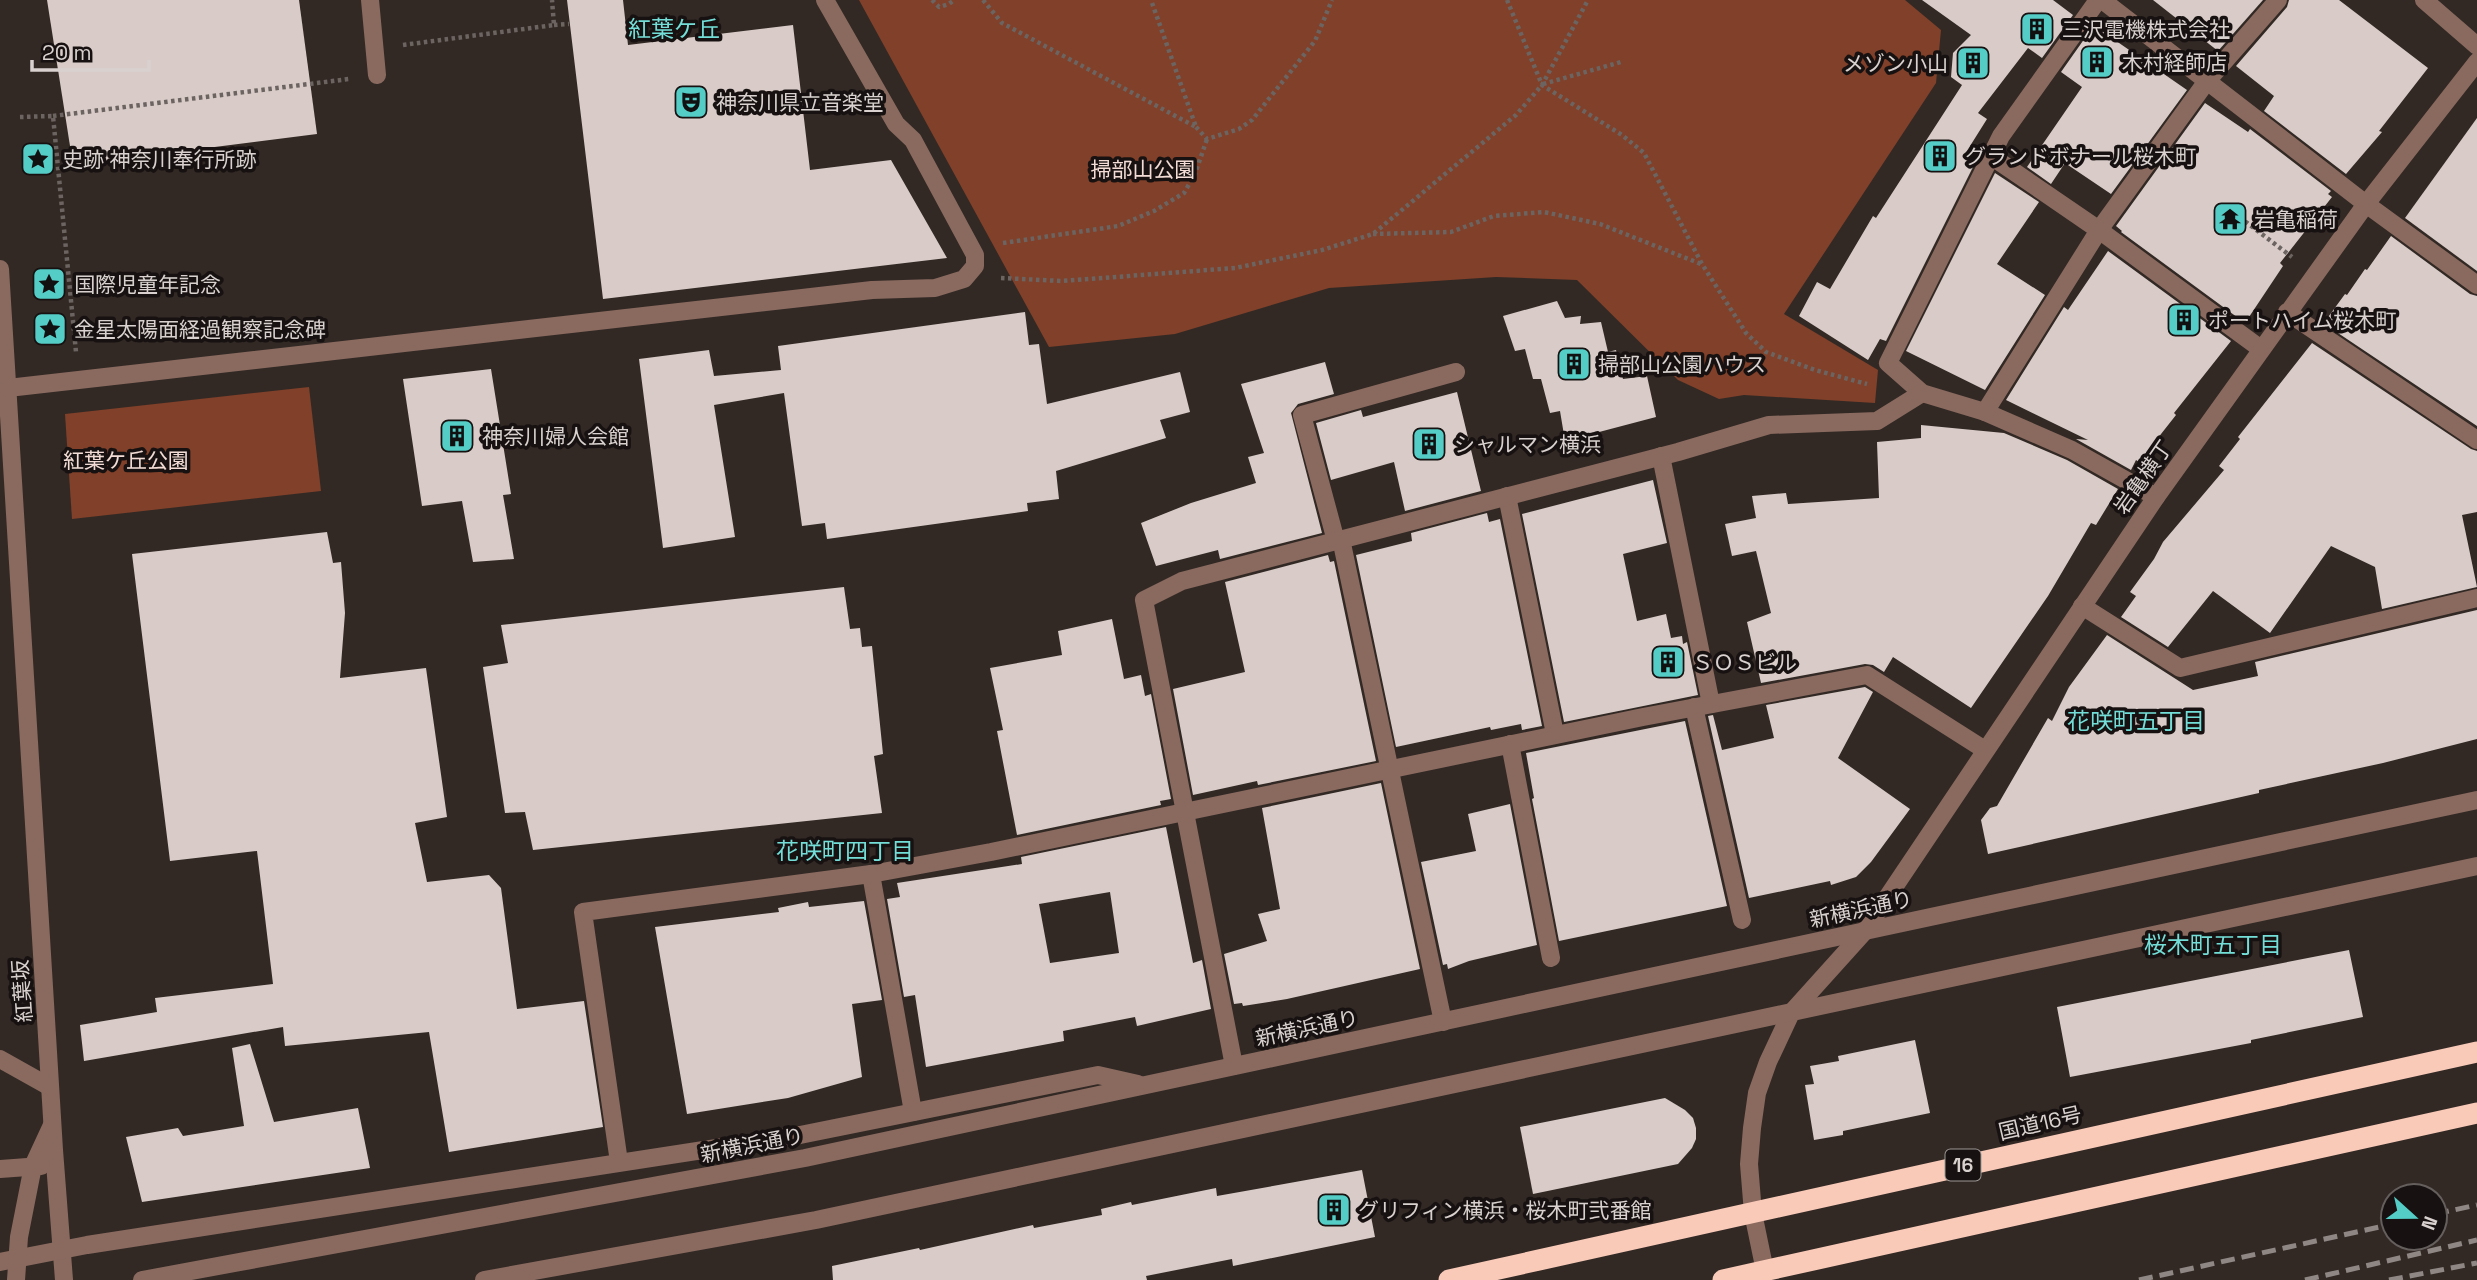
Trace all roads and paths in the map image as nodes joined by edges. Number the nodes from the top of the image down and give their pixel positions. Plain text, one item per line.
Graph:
1 (370, 0) edge
2 (552, 0) edge
3 (825, 0) edge
4 (932, 0) edge
5 (954, 0) edge
6 (983, 0) edge
7 (1151, 0) edge
8 (1332, 0) edge
9 (1507, 0) edge
10 (1588, 0) edge
11 (2100, 0) edge
12 (2278, 0) edge
13 (2424, 0) edge
14 (569, 24) dead end
15 (554, 25) junction
16 (2477, 46) edge
17 (375, 48) junction
18 (2477, 61) edge
19 (1621, 62) dead end
20 (377, 75) dead end
21 (326, 81) dead end
22 (2207, 81) junction
23 (1542, 85) junction
24 (53, 116) junction
25 (20, 117) dead end
26 (1196, 127) junction
27 (1208, 138) junction
28 (1992, 156) junction
29 (2367, 204) junction
30 (2234, 213) dead end
31 (2099, 230) junction
32 (1373, 234) junction
33 (1003, 243) dead end
34 (2298, 261) dead end
35 (1702, 264) junction
36 (0, 269) edge
37 (995, 278) dead end
38 (2477, 285) edge
39 (2287, 312) junction
40 (2260, 349) junction
41 (76, 356) dead end
42 (1456, 372) dead end
43 (8, 388) junction
44 (1922, 393) junction
45 (1893, 411) junction
46 (1985, 412) junction
47 (2477, 440) edge
48 (5, 444) edge
49 (1661, 456) junction
50 (1507, 496) junction
51 (2156, 497) junction
52 (1339, 540) junction
53 (2477, 598) edge
54 (2082, 606) junction
55 (1702, 705) junction
56 (1555, 734) junction
57 (1510, 744) junction
58 (1985, 750) junction
59 (1390, 768) junction
60 (2477, 800) edge
61 (1186, 811) junction
62 (2477, 866) edge
63 (871, 874) junction
64 (1742, 920) dead end
65 (1864, 932) junction
66 (1551, 958) dead end
67 (1791, 1013) junction
68 (1443, 1022) junction
69 (2477, 1052) edge
70 (0, 1059) edge
71 (1234, 1066) junction
72 (1144, 1086) junction
73 (50, 1087) junction
74 (913, 1112) junction
75 (2477, 1113) edge
76 (52, 1124) junction
77 (54, 1150) junction
78 (620, 1162) junction
79 (33, 1167) junction
80 (0, 1168) edge
81 (1753, 1213) junction
82 (62, 1250) junction
83 (12, 1269) edge
84 (1765, 1271) junction
85 (64, 1276) edge
86 (142, 1280) edge
87 (484, 1280) edge
88 (1449, 1280) edge
89 (1723, 1280) edge

1 - 17 street
2 - 15 path
3 - 43 street
4 - 5 path
6 - 26 path
7 - 26 path
8 - 27 path
9 - 23 path
10 - 23 path
11 - 22 street
11 - 28 street
12 - 22 street
13 - 16 street
14 - 15 path
15 - 17 path
17 - 20 street
18 - 29 street, 岩亀横丁
19 - 23 path
21 - 24 path
22 - 29 street
22 - 31 street
23 - 32 path
23 - 35 path
24 - 25 path
24 - 41 path
26 - 27 path
27 - 33 path
28 - 31 street
28 - 44 street
29 - 38 street
29 - 39 street, 岩亀横丁
30 - 34 path
31 - 40 street
31 - 46 street
32 - 35 path
32 - 37 path
35 - 45 path
36 - 43 street, 紅葉坂
39 - 40 street, 岩亀横丁
39 - 47 street
40 - 51 street, 岩亀横丁
42 - 52 street
43 - 48 street, 紅葉坂
44 - 45 street
44 - 46 street
45 - 49 street
46 - 51 street
48 - 73 street, 紅葉坂
49 - 50 street
49 - 55 street
50 - 52 street
50 - 56 street
51 - 54 street, 岩亀横丁
52 - 59 street
52 - 61 street
53 - 54 street
54 - 58 street, 岩亀横丁
55 - 56 street
55 - 58 street
55 - 64 street
56 - 57 street
57 - 59 street
57 - 66 street
58 - 65 street, 岩亀横丁
59 - 61 street
59 - 68 street
60 - 65 street, 新横浜通り
61 - 63 street
61 - 71 street
62 - 67 street
63 - 74 street
63 - 78 street
65 - 67 street, 岩亀横丁
65 - 68 street, 新横浜通り
67 - 81 street, 岩亀横丁
67 - 87 street
68 - 71 street, 新横浜通り
69 - 81 highway, 国道16号 / 16
70 - 73 street
71 - 72 street, 新横浜通り
72 - 74 street
72 - 86 street, 新横浜通り
73 - 76 street, 紅葉坂
74 - 78 street
75 - 84 highway
76 - 77 street, 紅葉坂
76 - 79 street
77 - 79 street
77 - 82 street, 紅葉坂
78 - 82 street
79 - 80 street
79 - 83 street
81 - 84 street, 岩亀横丁
81 - 88 highway, 国道16号 / 16
82 - 83 street
82 - 85 street, 紅葉坂
84 - 89 highway

